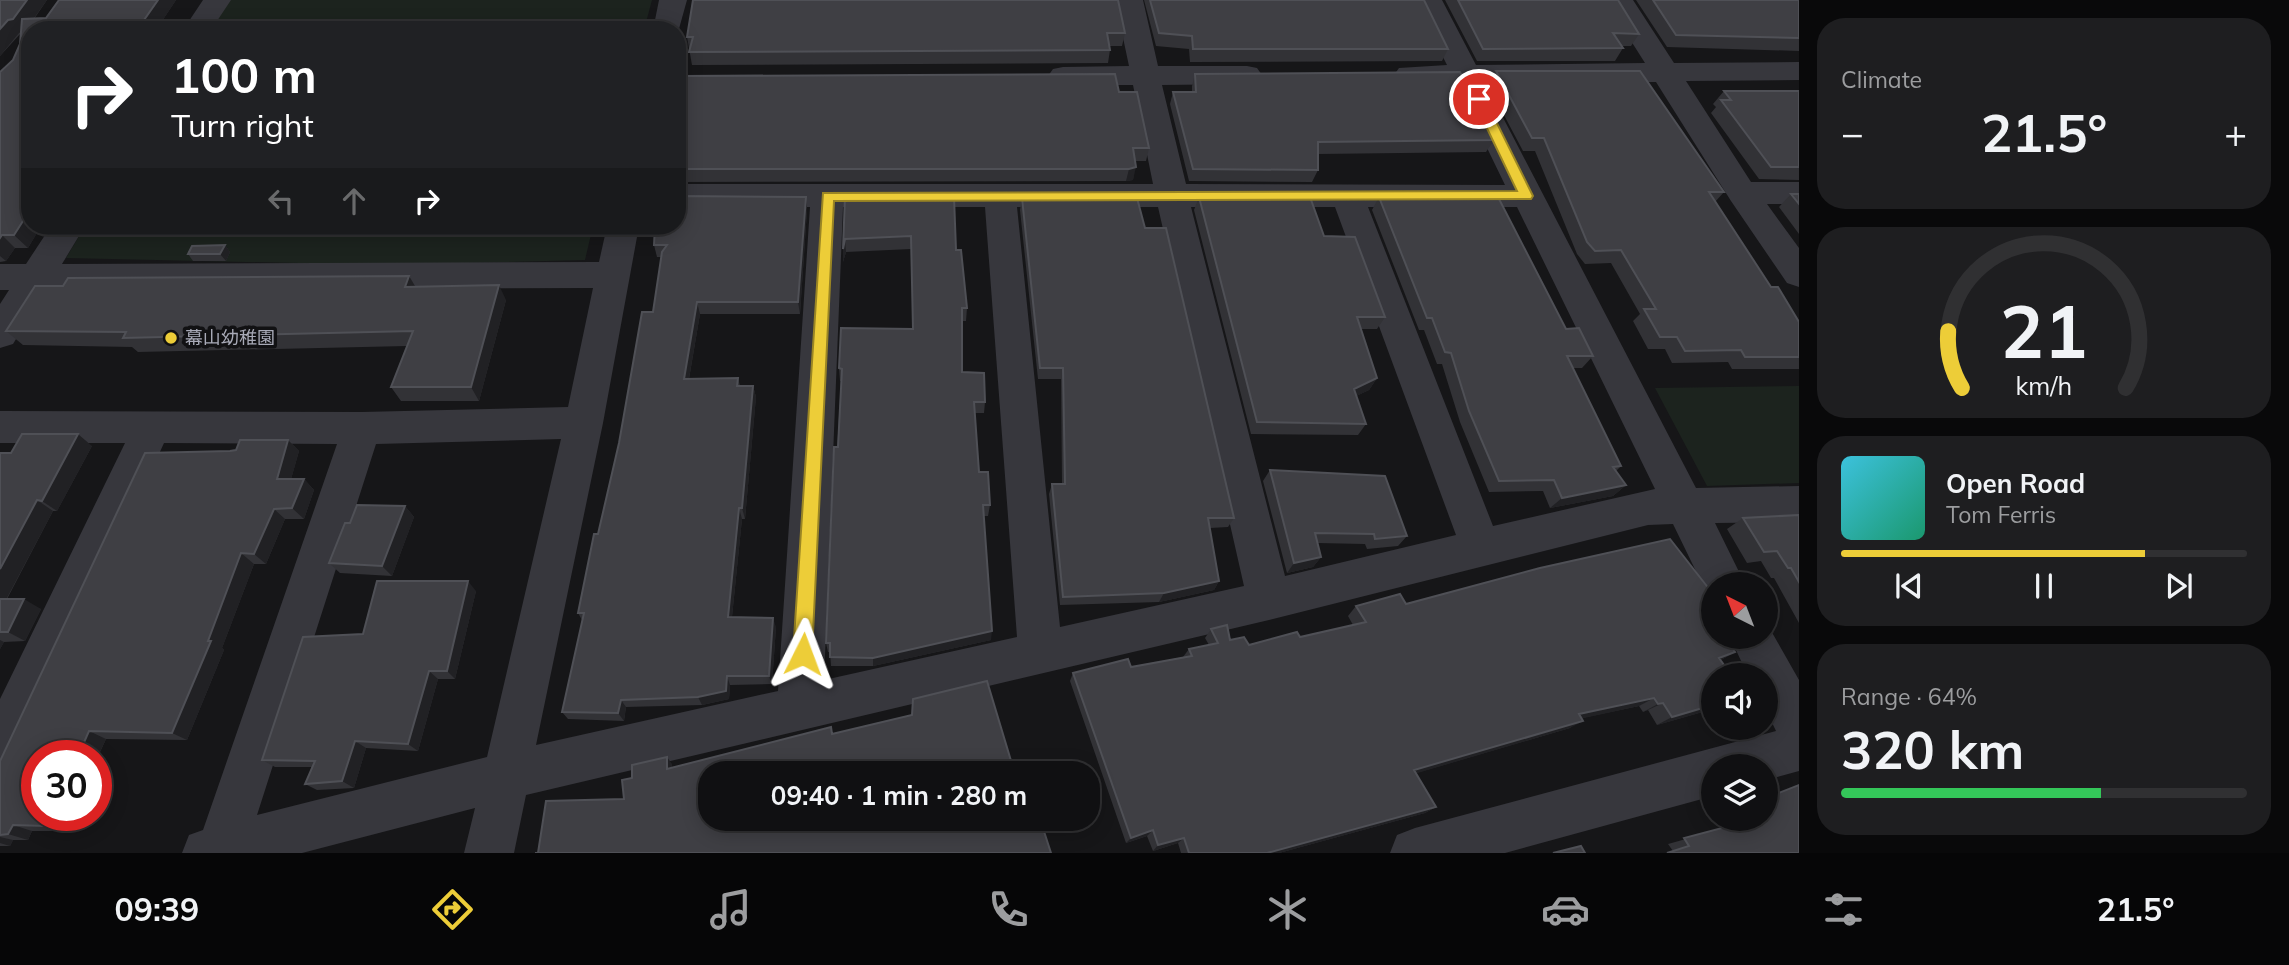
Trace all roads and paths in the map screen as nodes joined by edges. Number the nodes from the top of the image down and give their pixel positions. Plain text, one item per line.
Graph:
1 (217, 0) edge
2 (673, 0) edge
3 (1129, 0) edge
4 (1428, 0) edge
5 (1619, 0) edge
6 (203, 21) edge
7 (669, 21) edge
8 (1666, 71) junction
9 (1799, 71) edge
10 (1467, 74) junction
11 (1279, 75) edge
12 (1387, 75) edge
13 (1035, 76) edge
14 (1145, 76) junction
15 (1742, 193) junction
16 (1799, 193) edge
17 (686, 195) edge
18 (1347, 195) junction
19 (1000, 196) junction
20 (1172, 196) junction
21 (1526, 196) junction
22 (827, 197) junction
23 (62, 235) edge
24 (622, 235) edge
25 (1799, 274) edge
26 (612, 275) junction
27 (0, 277) edge
28 (35, 277) junction
29 (0, 334) edge
30 (584, 423) junction
31 (0, 426) edge
32 (153, 426) junction
33 (362, 428) junction
34 (1799, 504) edge
35 (1683, 505) junction
36 (1483, 548) junction
37 (1718, 572) edge
38 (1269, 600) junction
39 (1758, 649) edge
40 (1040, 652) junction
41 (800, 708) junction
42 (1799, 727) edge
43 (1799, 748) edge
44 (0, 750) edge
45 (1777, 754) edge
46 (1701, 775) edge
47 (505, 776) junction
48 (214, 851) edge
49 (489, 853) edge
50 (1415, 853) edge

1 - 6 street
2 - 7 street
3 - 14 street
4 - 10 street
5 - 8 street
8 - 9 street
8 - 10 street
8 - 15 street
10 - 12 street
10 - 21 street
11 - 14 street
13 - 14 street
14 - 20 street
15 - 16 street
15 - 25 street
17 - 22 street
18 - 20 street
18 - 21 street
18 - 36 street
19 - 20 street
19 - 22 street
19 - 40 street
20 - 38 street
21 - 35 street
22 - 41 street
23 - 28 street
24 - 26 street
26 - 28 street
26 - 30 street
27 - 28 street
28 - 29 street
30 - 33 street
30 - 47 street
31 - 32 street
32 - 33 street
32 - 44 street
33 - 48 street
34 - 35 street
35 - 36 street
35 - 37 street
36 - 38 street
38 - 40 street
39 - 42 street
40 - 41 street
41 - 47 street
43 - 45 street
46 - 50 street
47 - 48 street
47 - 49 street

